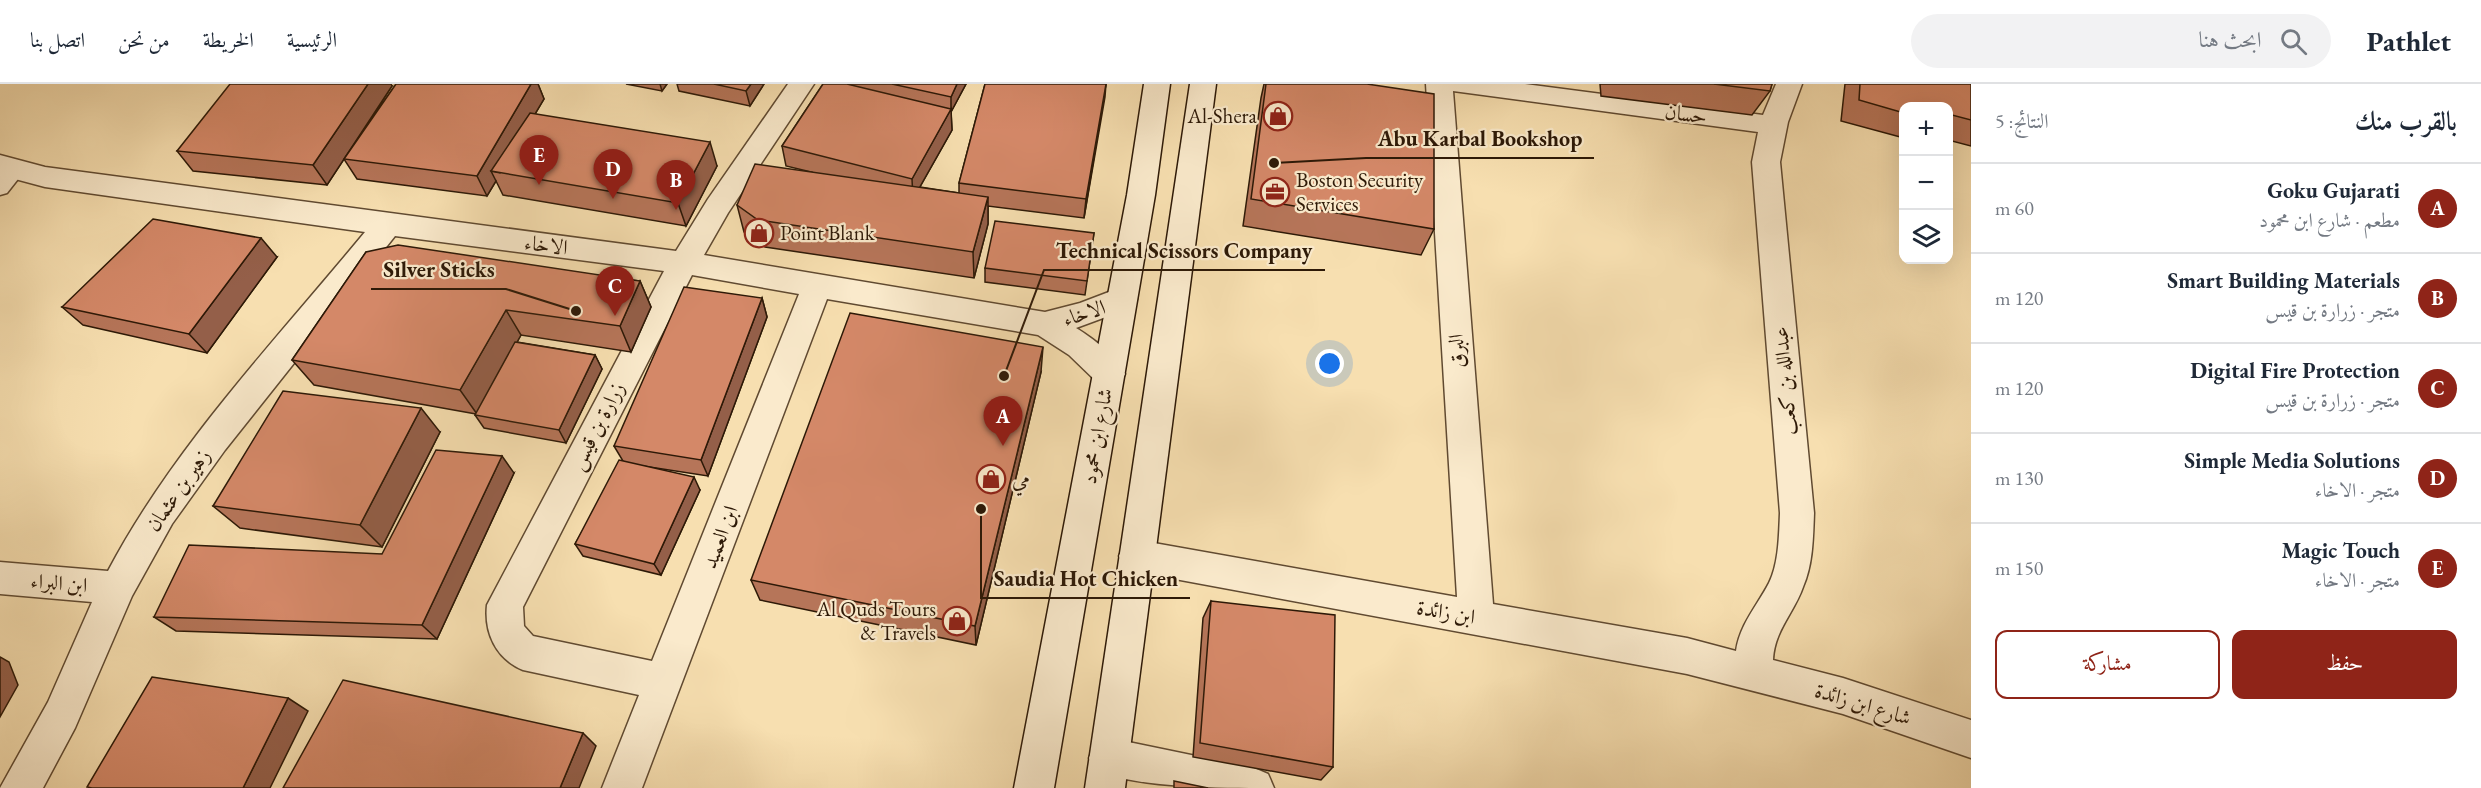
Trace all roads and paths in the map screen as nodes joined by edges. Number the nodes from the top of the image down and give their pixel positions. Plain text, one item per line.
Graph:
1 (801, 84) edge
2 (1157, 84) edge
3 (1203, 84) edge
4 (1439, 84) edge
5 (1458, 84) edge
6 (1789, 84) edge
7 (1772, 125) junction
8 (2, 178) edge
9 (388, 225) junction
10 (684, 263) junction
11 (817, 286) junction
12 (1122, 299) junction
13 (1045, 324) junction
14 (1109, 374) junction
15 (1137, 556) junction
16 (0, 578) edge
17 (118, 588) junction
18 (1476, 617) junction
19 (1755, 672) junction
20 (664, 682) junction
21 (1971, 739) edge
22 (1107, 773) edge
23 (20, 788) edge
24 (622, 788) edge
25 (1034, 788) edge
26 (1254, 788) edge

1 - 10 street, زرارة بن قيس
2 - 12 street, شارع ابن محمود
3 - 15 street
4 - 18 street, البرق
5 - 7 street, حسان
6 - 7 street, عبدالله بن كعب
7 - 19 street, عبدالله بن كعب
8 - 9 street, الاخاء
9 - 10 street, الاخاء
9 - 17 street, زهير بن عثمان
10 - 11 street, الاخاء
10 - 20 street, زرارة بن قيس
11 - 13 street, الاخاء
11 - 20 street, ابن العميد
12 - 13 street, الاخاء
12 - 14 street, شارع ابن محمود
13 - 14 street, الاخاء
14 - 25 street, شارع ابن محمود
15 - 18 street, ابن زائدة
15 - 22 street
16 - 17 street, ابن البراء
17 - 23 street, زهير بن عثمان
18 - 19 street, ابن زائدة
19 - 21 street, شارع ابن زائدة
20 - 24 street, ابن العميد
22 - 26 street

